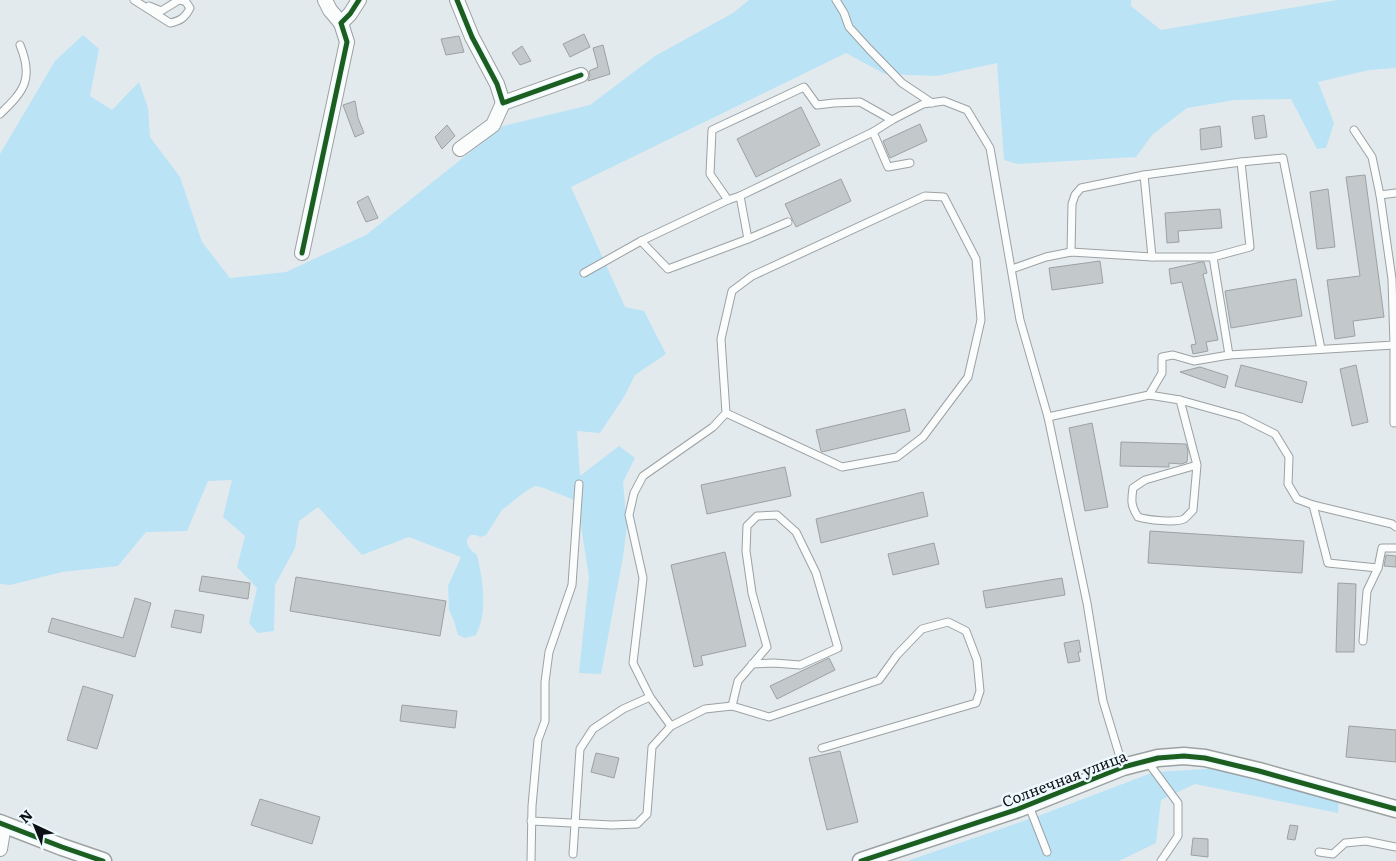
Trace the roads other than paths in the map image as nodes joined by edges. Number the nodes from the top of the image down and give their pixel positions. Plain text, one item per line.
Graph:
1 (134, 0) edge
2 (179, 0) edge
3 (325, 0) edge
4 (359, 0) edge
5 (457, 0) edge
6 (836, 0) edge
7 (341, 23) junction
8 (20, 45) dead end
9 (581, 75) dead end
10 (503, 103) junction
11 (932, 103) junction
12 (0, 114) edge
13 (892, 120) junction
14 (1354, 130) dead end
15 (873, 132) junction
16 (460, 149) dead end
17 (1241, 162) junction
18 (910, 163) dead end
19 (1144, 175) junction
20 (1396, 192) edge
21 (1380, 195) junction
22 (740, 196) junction
23 (728, 200) junction
24 (788, 222) dead end
25 (748, 239) junction
26 (641, 241) junction
27 (1071, 252) junction
28 (302, 253) dead end
29 (1152, 257) junction
30 (1213, 257) junction
31 (1012, 269) junction
32 (584, 273) dead end
33 (1394, 279) edge
34 (1394, 345) junction
35 (1321, 349) junction
36 (1229, 355) junction
37 (1149, 395) junction
38 (1180, 400) junction
39 (726, 413) junction
40 (1048, 417) junction
41 (1394, 423) dead end
42 (1197, 465) junction
43 (579, 484) dead end
44 (1313, 505) junction
45 (1396, 527) edge
46 (1396, 548) edge
47 (1378, 568) junction
48 (1363, 641) dead end
49 (752, 664) junction
50 (650, 697) junction
51 (732, 706) junction
52 (671, 726) junction
53 (822, 748) dead end
54 (1147, 761) junction
55 (1123, 767) junction
56 (1028, 805) junction
57 (1396, 809) edge
58 (532, 821) junction
59 (576, 823) junction
60 (2, 824) edge
61 (1396, 847) edge
62 (0, 849) edge
63 (1047, 852) dead end
64 (1319, 852) dead end
65 (573, 854) dead end
66 (103, 861) edge
67 (531, 861) edge
68 (861, 861) edge
69 (1161, 861) edge

1 - 2 lane
1 - 2 lane
3 - 7 street
4 - 7 street
5 - 10 street
6 - 11 lane
7 - 28 street
8 - 12 lane
9 - 10 street
10 - 16 street
11 - 13 lane
11 - 31 lane
13 - 15 lane
13 - 23 lane
14 - 21 lane
15 - 18 lane
15 - 22 lane
17 - 19 lane
17 - 30 lane
17 - 35 lane
19 - 27 lane
19 - 29 lane
20 - 21 lane
21 - 33 lane
22 - 23 lane
22 - 25 lane
23 - 26 lane
24 - 25 lane
25 - 26 lane
26 - 32 lane
27 - 29 lane
27 - 31 lane
29 - 30 lane
30 - 36 lane
31 - 40 lane
33 - 34 lane
34 - 35 lane
34 - 41 lane
35 - 36 lane
36 - 37 lane
37 - 38 lane
37 - 40 lane
38 - 42 lane
38 - 44 lane
39 - 39 lane
39 - 50 lane
40 - 55 lane
42 - 42 lane
43 - 58 lane
44 - 45 lane
44 - 47 lane
46 - 47 lane
47 - 48 lane
49 - 49 lane
49 - 51 lane
50 - 52 lane
50 - 59 lane
51 - 52 lane
51 - 53 lane
52 - 59 lane
54 - 55 street, Солнечная улица
54 - 57 street, Солнечная улица
54 - 69 lane
55 - 56 street, Солнечная улица
56 - 63 lane
56 - 68 street, Солнечная улица
58 - 59 lane
58 - 67 lane
59 - 65 lane
60 - 62 street
60 - 66 street
61 - 64 lane

